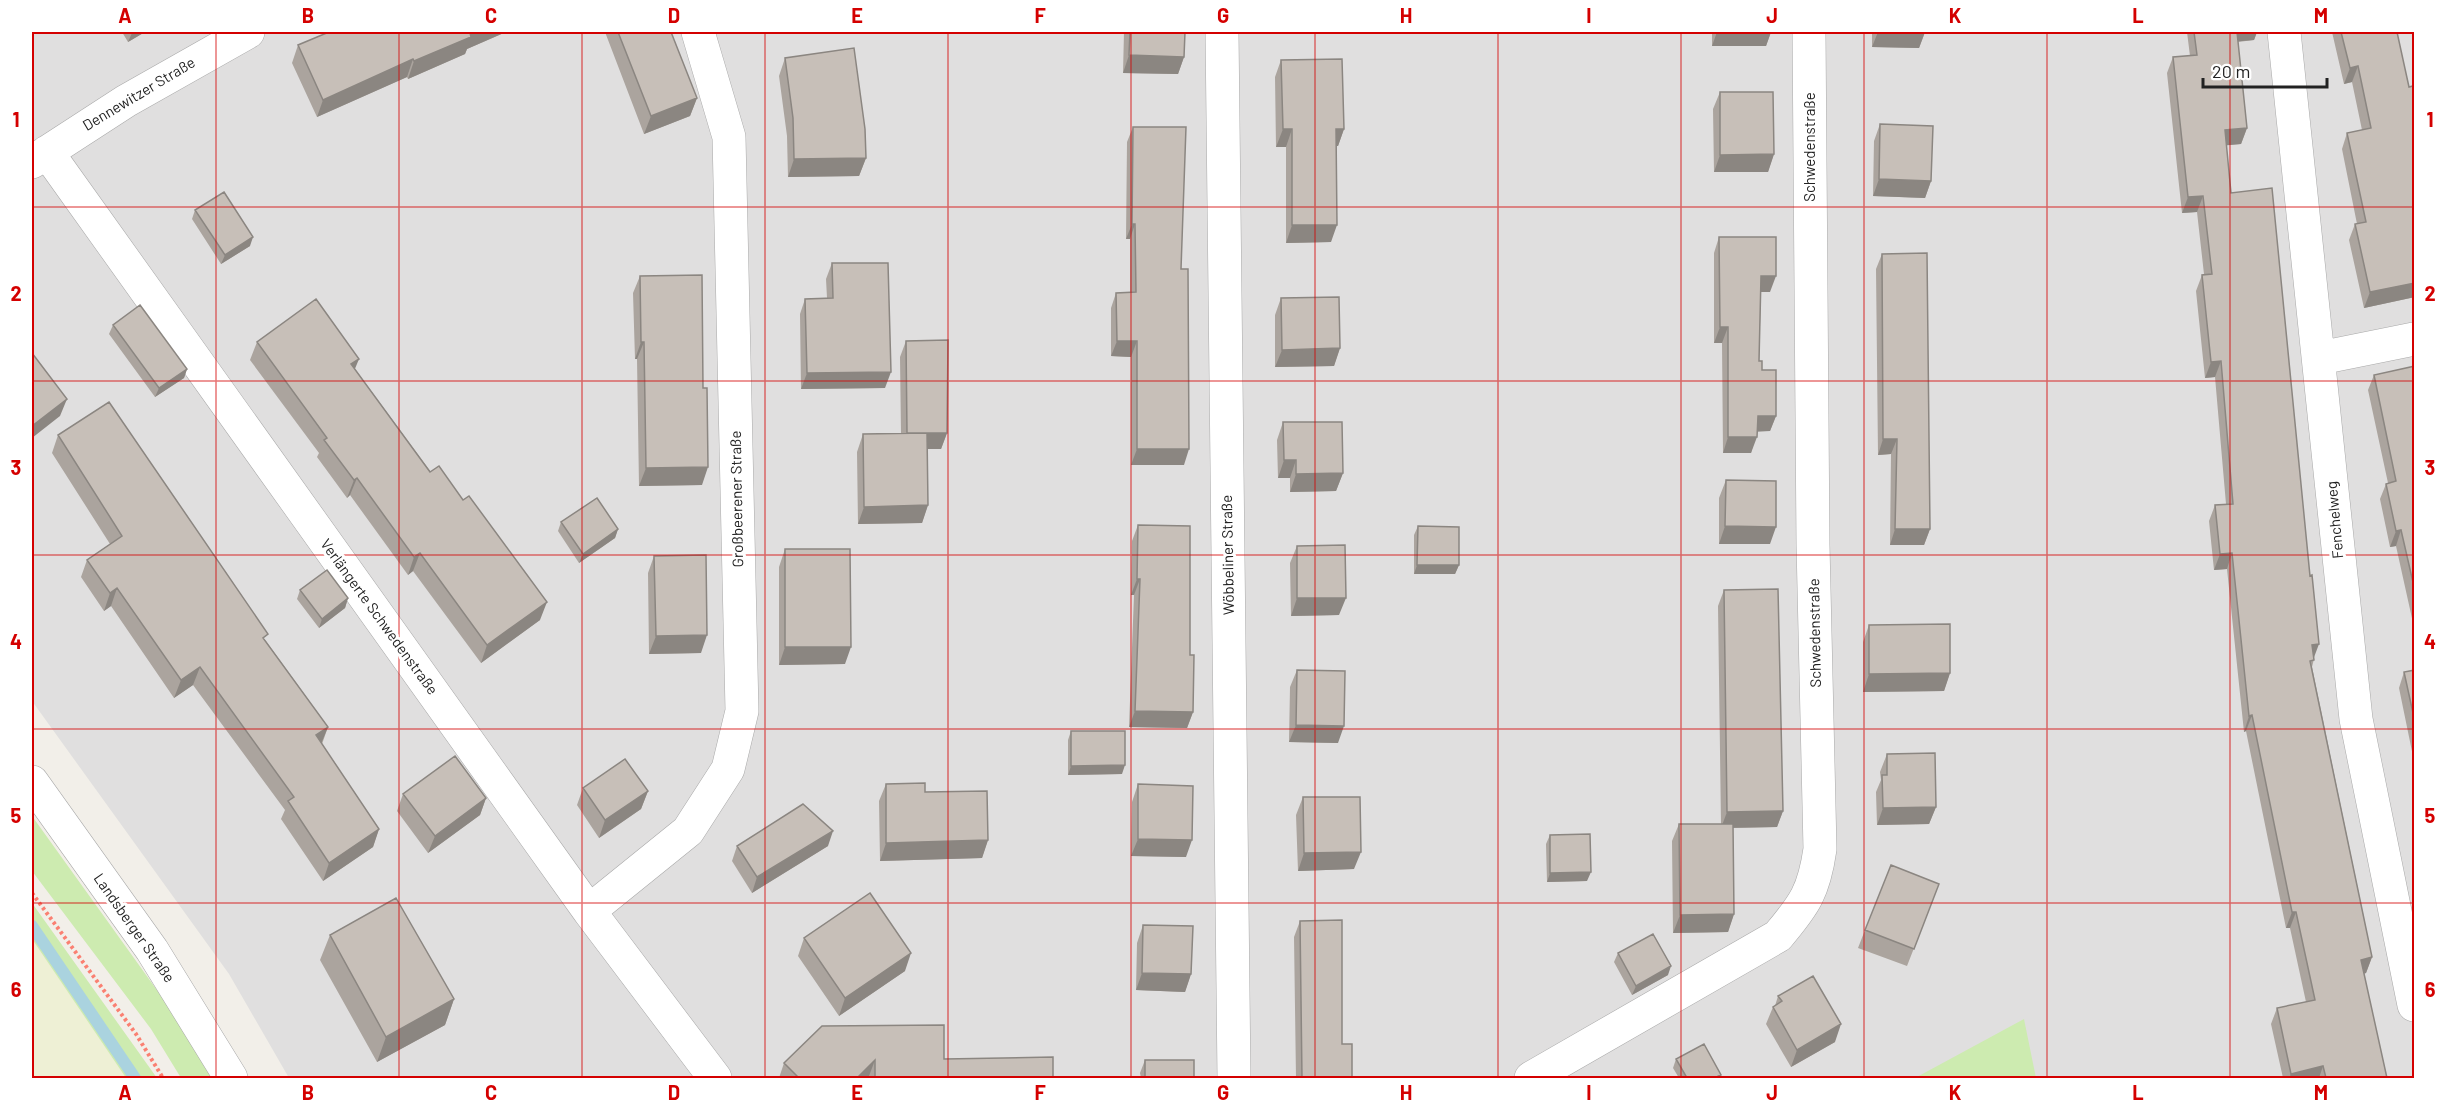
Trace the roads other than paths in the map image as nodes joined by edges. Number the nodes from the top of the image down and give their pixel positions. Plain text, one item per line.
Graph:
1 (248, 32) edge
2 (698, 32) edge
3 (1222, 32) edge
4 (1809, 32) edge
5 (2284, 32) edge
6 (39, 157) edge
7 (2415, 339) edge
8 (2320, 358) junction
9 (32, 782) edge
10 (589, 911) junction
11 (2415, 1005) edge
12 (231, 1078) edge
13 (715, 1078) edge
14 (1234, 1078) edge
15 (1531, 1078) edge

1 - 6 street, Dennewitzer Straße
2 - 10 street, Großbeerener Straße
3 - 14 street, Wöbbeliner Straße
4 - 15 street, Schwedenstraße
5 - 8 street, Fenchelweg
6 - 10 street, Verlängerte Schwedenstraße
7 - 8 street
8 - 11 street, Fenchelweg
9 - 12 street, Landsberger Straße
10 - 13 street, Verlängerte Schwedenstraße

